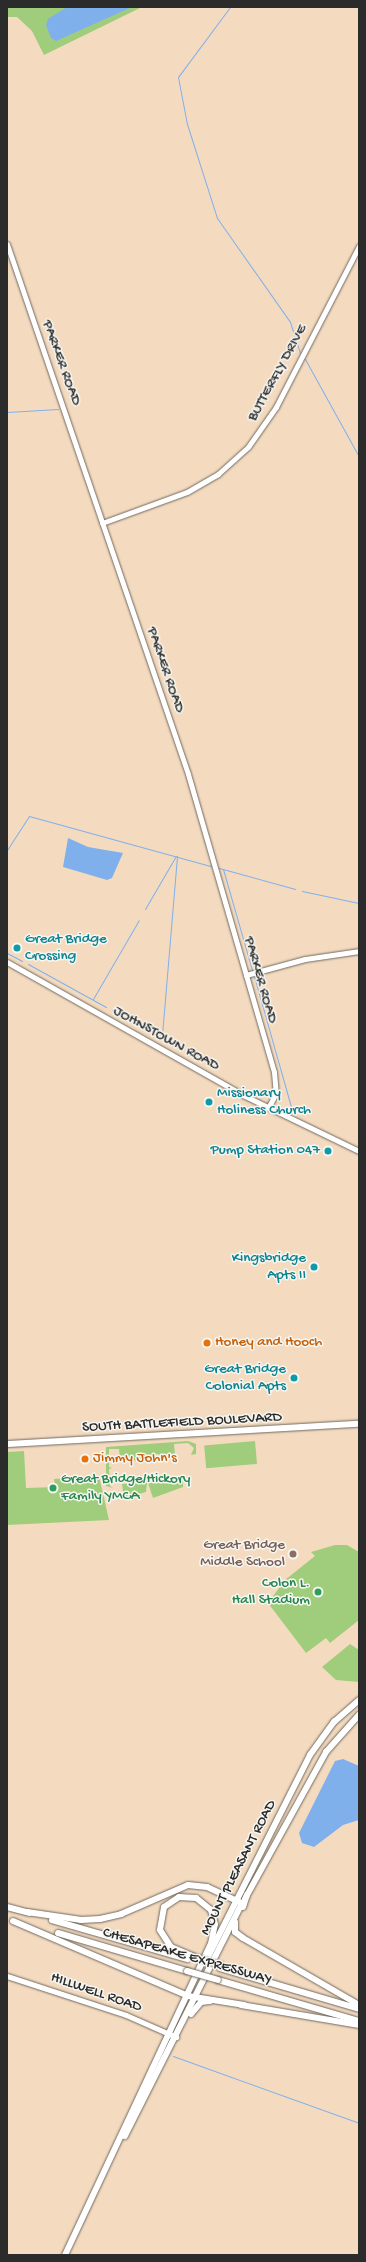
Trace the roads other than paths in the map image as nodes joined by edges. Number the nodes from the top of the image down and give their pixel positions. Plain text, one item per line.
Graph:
1 (7, 244) edge
2 (359, 246) edge
3 (102, 524) junction
4 (359, 951) edge
5 (7, 962) edge
6 (246, 975) junction
7 (268, 1108) junction
8 (359, 1151) edge
9 (359, 1424) edge
10 (7, 1444) edge
11 (359, 1700) edge
12 (359, 1714) edge
13 (248, 1895) junction
14 (240, 1901) junction
15 (7, 1907) edge
16 (27, 1912) junction
17 (10, 1920) edge
18 (193, 1959) junction
19 (202, 1970) junction
20 (7, 1976) edge
21 (188, 1996) junction
22 (196, 1996) junction
23 (244, 2005) junction
24 (359, 2005) edge
25 (359, 2009) edge
26 (359, 2021) edge
27 (359, 2025) edge
28 (173, 2035) junction
29 (65, 2255) edge

1 - 3 street, PARKER ROAD
2 - 3 street, BUTTERFLY DRIVE
3 - 6 street, PARKER ROAD
4 - 6 street
5 - 7 street, JOHNSTOWN ROAD
6 - 7 street, PARKER ROAD
7 - 8 street, JOHNSTOWN ROAD
9 - 10 main road, SOUTH BATTLEFIELD BOULEVARD
11 - 14 main road, MOUNT PLEASANT ROAD
12 - 13 main road, MOUNT PLEASANT ROAD
13 - 14 main road, MOUNT PLEASANT ROAD
13 - 24 highway
14 - 16 highway
14 - 19 main road, MOUNT PLEASANT ROAD
14 - 22 highway, MOUNT PLEASANT ROAD
15 - 16 highway, CHESAPEAKE EXPRESSWAY
16 - 18 highway, CHESAPEAKE EXPRESSWAY
17 - 21 highway
17 - 26 highway, CHESAPEAKE EXPRESSWAY, bridge
18 - 19 highway
18 - 25 highway, CHESAPEAKE EXPRESSWAY
19 - 21 highway, MOUNT PLEASANT ROAD
20 - 28 street, HILLWELL ROAD
21 - 22 highway
21 - 28 highway, MOUNT PLEASANT ROAD
22 - 23 highway
22 - 28 highway, MOUNT PLEASANT ROAD
23 - 27 highway
23 - 28 highway
28 - 29 highway, MOUNT PLEASANT ROAD

